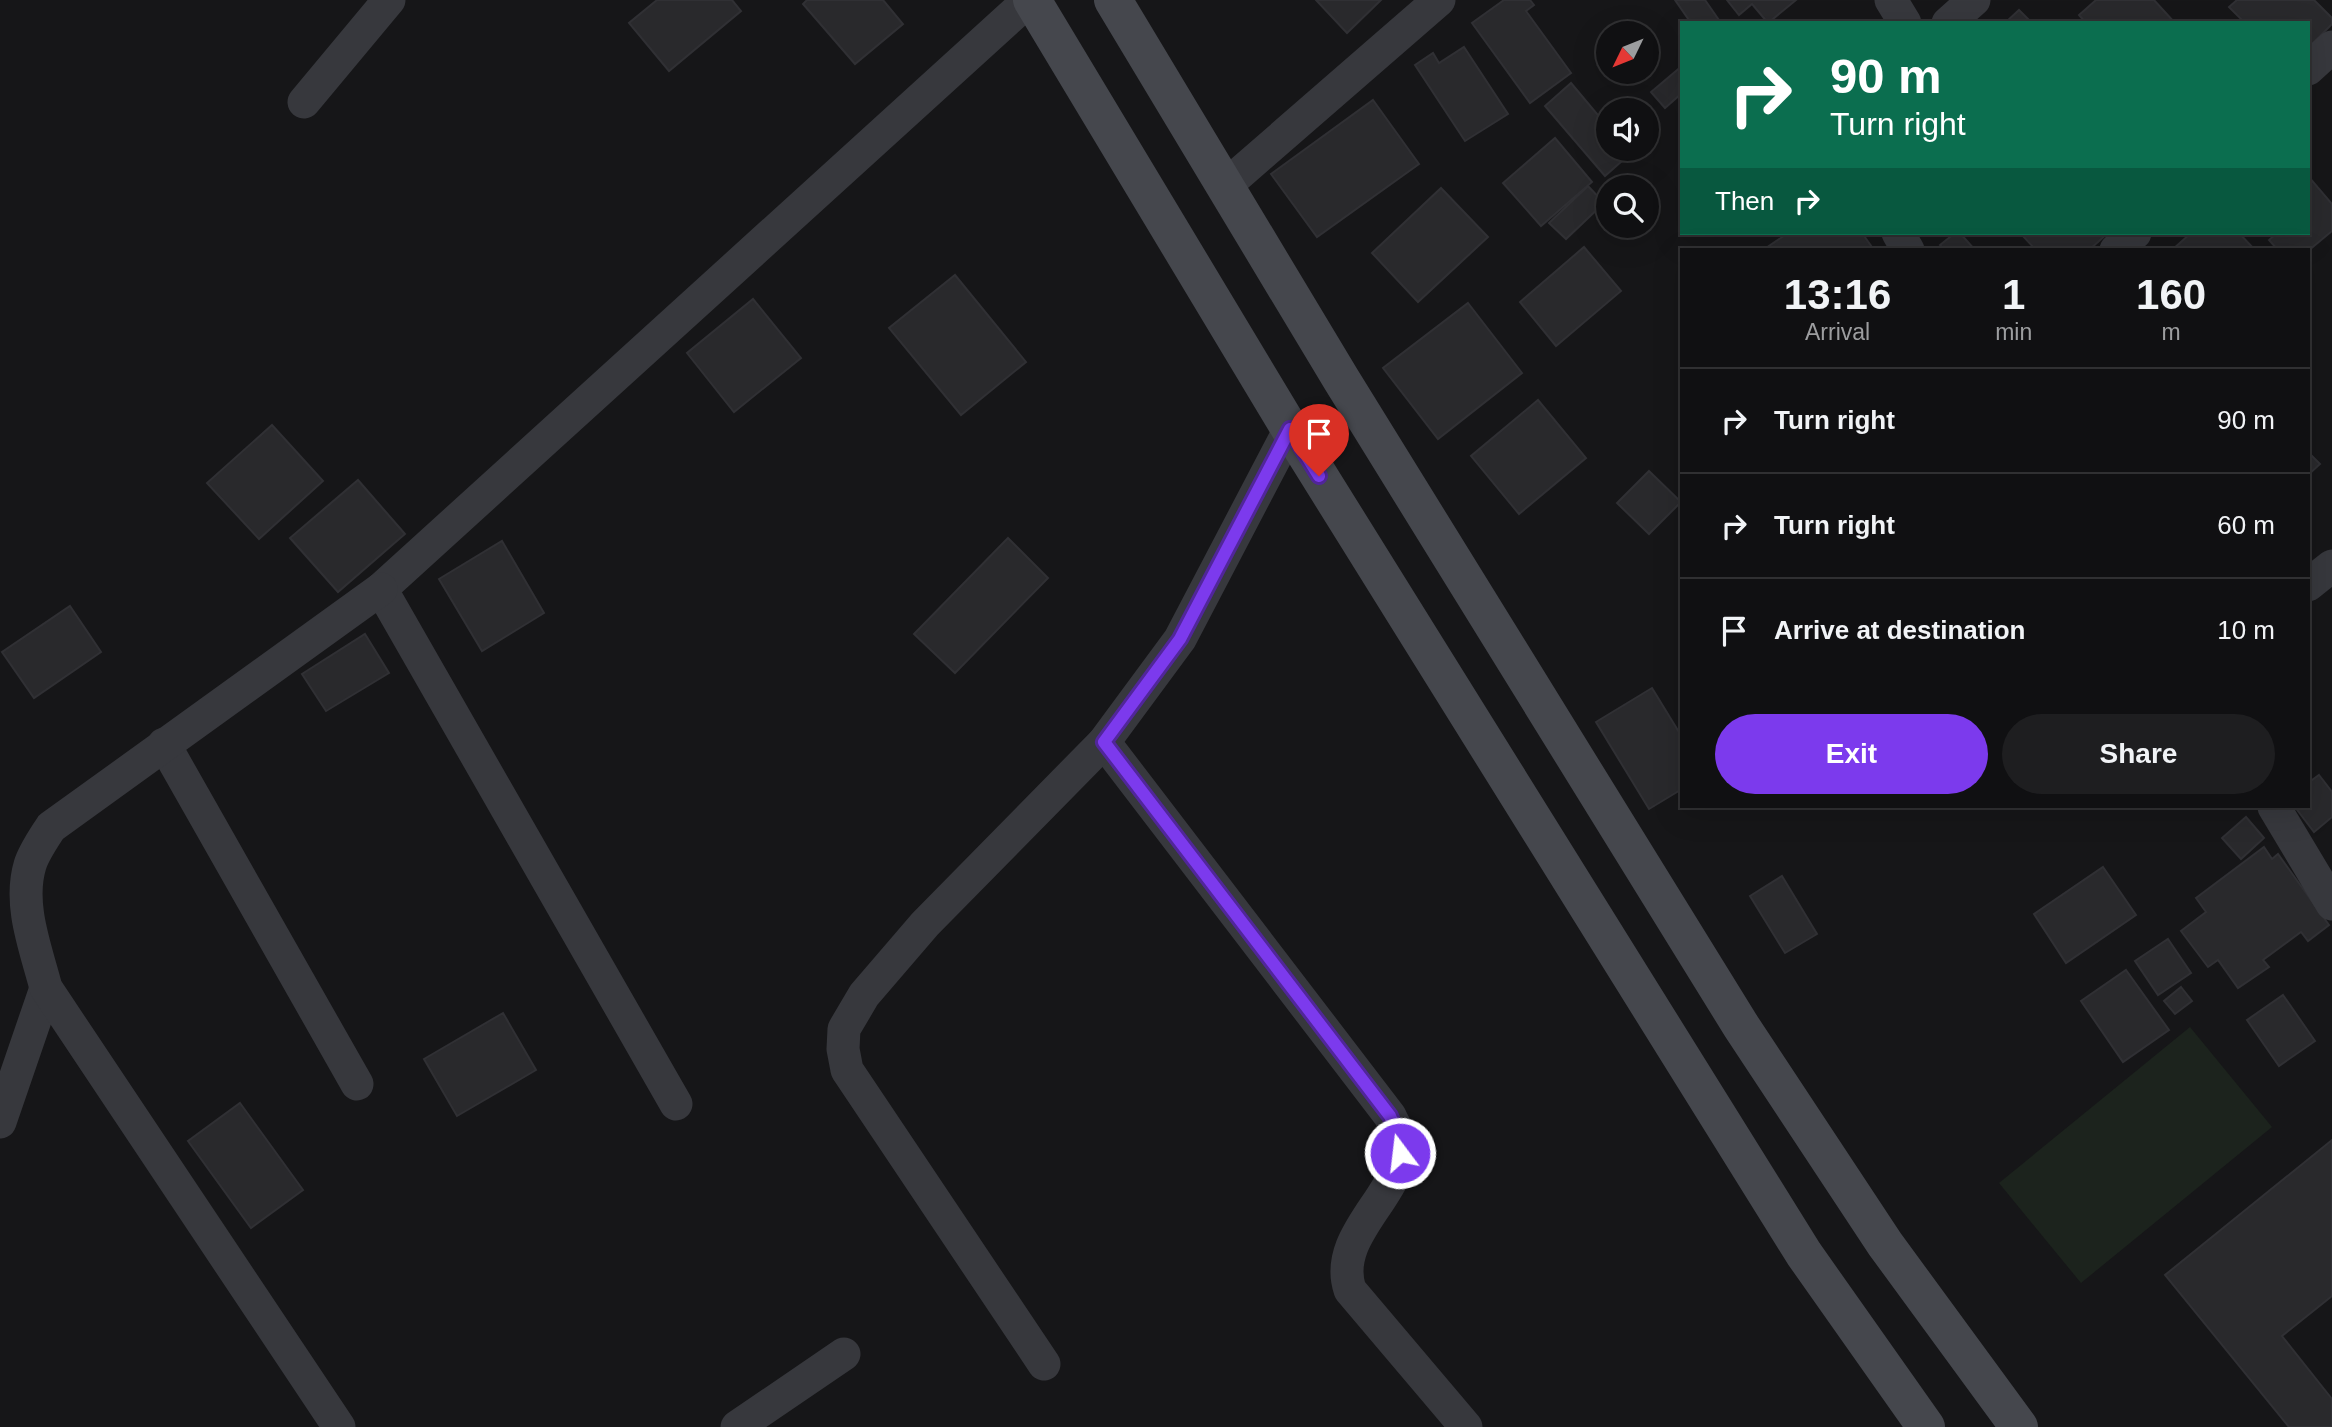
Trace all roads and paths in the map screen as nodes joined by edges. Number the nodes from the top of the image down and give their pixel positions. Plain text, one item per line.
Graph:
1 (389, 0) edge
2 (1031, 0) edge
3 (1113, 0) edge
4 (1439, 0) edge
5 (1891, 0) edge
6 (1973, 0) edge
7 (1904, 21) edge
8 (1950, 21) edge
9 (2332, 47) edge
10 (2310, 67) edge
11 (304, 102) dead end
12 (1224, 187) junction
13 (2133, 235) edge
14 (2118, 248) edge
15 (1290, 429) junction
16 (2332, 566) edge
17 (2310, 582) edge
18 (381, 589) junction
19 (1104, 742) junction
20 (164, 744) junction
21 (2275, 808) edge
22 (2332, 904) edge
23 (46, 988) junction
24 (357, 1084) dead end
25 (676, 1104) dead end
26 (0, 1122) edge
27 (844, 1354) dead end
28 (1044, 1364) dead end
29 (339, 1427) edge
30 (737, 1427) edge
31 (1466, 1427) edge
32 (1926, 1427) edge
33 (2019, 1427) edge

1 - 11 street
2 - 15 main road
2 - 18 street
3 - 12 main road
4 - 12 street
5 - 7 street
6 - 8 street
9 - 10 street
12 - 33 main road
13 - 14 street
15 - 19 street
15 - 32 main road
16 - 17 street
18 - 20 street
18 - 25 street
19 - 28 street
19 - 31 street
20 - 23 street
20 - 24 street
21 - 22 street
23 - 26 street
23 - 29 street
27 - 30 street

